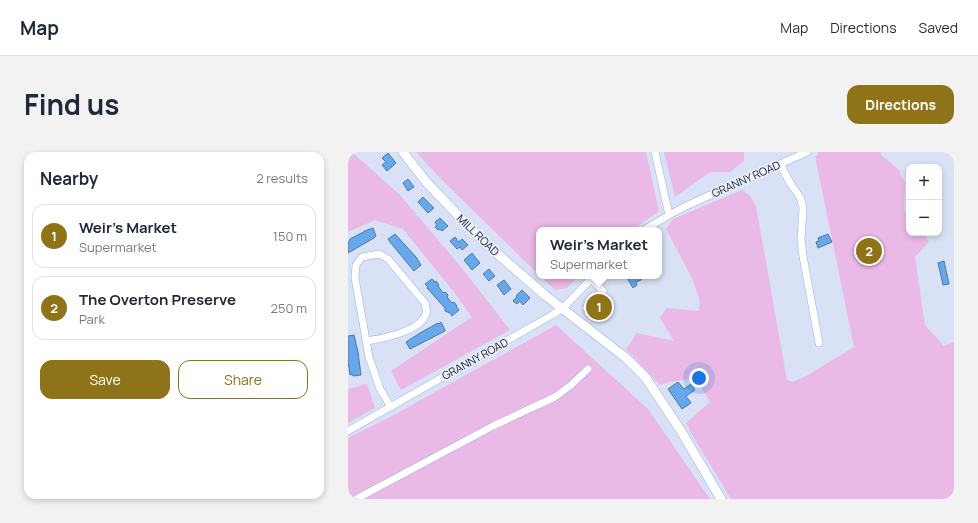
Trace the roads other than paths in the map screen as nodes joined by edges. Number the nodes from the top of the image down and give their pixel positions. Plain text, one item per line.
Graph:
1 (403, 152) edge
2 (655, 152) edge
3 (807, 152) edge
4 (780, 164) junction
5 (668, 215) junction
6 (649, 227) edge
7 (591, 279) edge
8 (593, 279) edge
9 (563, 308) junction
10 (586, 308) dead end
11 (366, 341) junction
12 (819, 343) dead end
13 (588, 369) dead end
14 (391, 407) junction
15 (348, 431) edge
16 (356, 499) edge
17 (721, 499) edge

1 - 9 main road, MILL ROAD
2 - 5 street
3 - 4 street, GRANNY ROAD
4 - 5 street, GRANNY ROAD
4 - 12 street
5 - 6 street, GRANNY ROAD
7 - 9 street, GRANNY ROAD
8 - 10 street
9 - 14 street, GRANNY ROAD
9 - 17 main road, MILL ROAD
11 - 11 street
11 - 14 street
13 - 16 street
14 - 15 street, GRANNY ROAD

